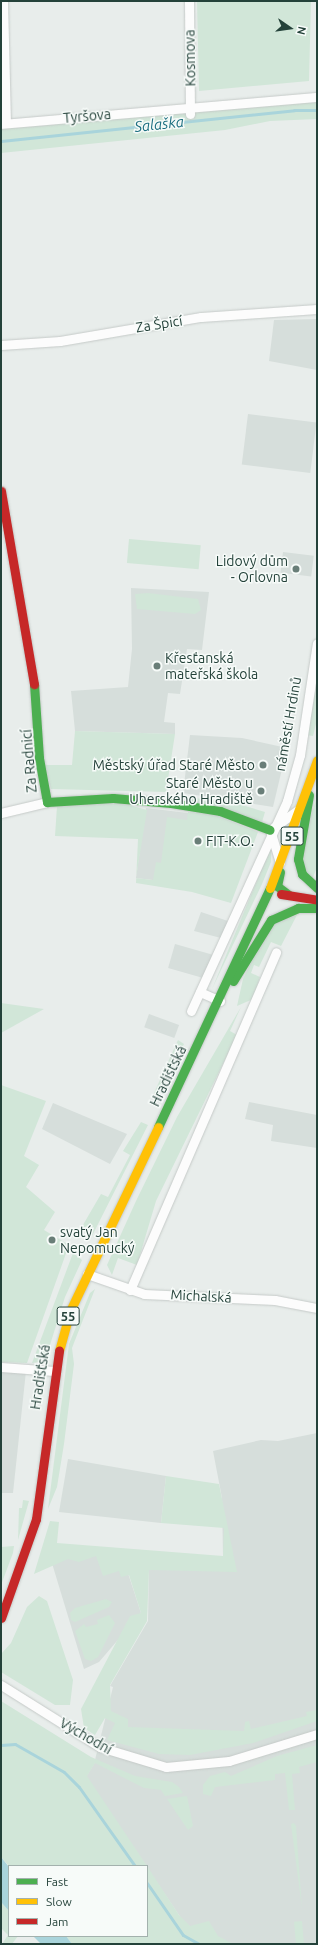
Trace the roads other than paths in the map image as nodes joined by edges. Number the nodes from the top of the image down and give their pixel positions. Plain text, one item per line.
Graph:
1 (3, 1) edge
2 (189, 1) edge
3 (317, 97) edge
4 (190, 110) junction
5 (3, 124) edge
6 (317, 309) edge
7 (1, 345) edge
8 (1, 491) edge
9 (317, 643) edge
10 (317, 760) edge
11 (309, 787) junction
12 (47, 802) junction
13 (304, 802) junction
14 (1, 813) edge
15 (270, 830) junction
16 (281, 864) junction
17 (315, 887) edge
18 (289, 895) junction
19 (317, 900) edge
20 (317, 908) edge
21 (262, 909) junction
22 (276, 952) dead end
23 (227, 986) junction
24 (200, 992) junction
25 (220, 1001) junction
26 (191, 1011) dead end
27 (87, 1274) junction
28 (130, 1290) junction
29 (317, 1308) edge
30 (1, 1367) edge
31 (54, 1371) junction
32 (1, 1618) edge
33 (1, 1685) edge
34 (317, 1734) edge

1 - 5 street
2 - 4 street, Kosmova
3 - 4 street, Tyršova
4 - 5 street, Tyršova
6 - 7 street, Za Špicí
8 - 12 street, Za Radnicí
9 - 15 street, náměstí Hrdinů
10 - 11 street, 55
11 - 13 street, 55
11 - 17 street
12 - 14 street
12 - 15 street, Za Radnicí
13 - 15 street
13 - 16 street, 55
13 - 18 street
15 - 16 street
15 - 24 street
16 - 21 street, 55
18 - 19 street
18 - 21 street
20 - 23 street
21 - 23 street, Hradišťská / 55
22 - 28 street
23 - 25 street, Hradišťská / 55
24 - 25 street
24 - 26 street
25 - 27 street, Hradišťská / 55
27 - 28 street, Michalská
27 - 31 street, Hradišťská / 55
28 - 29 street, Michalská
30 - 31 street
31 - 32 street, Hradišťská / 55
33 - 34 street, Východní

